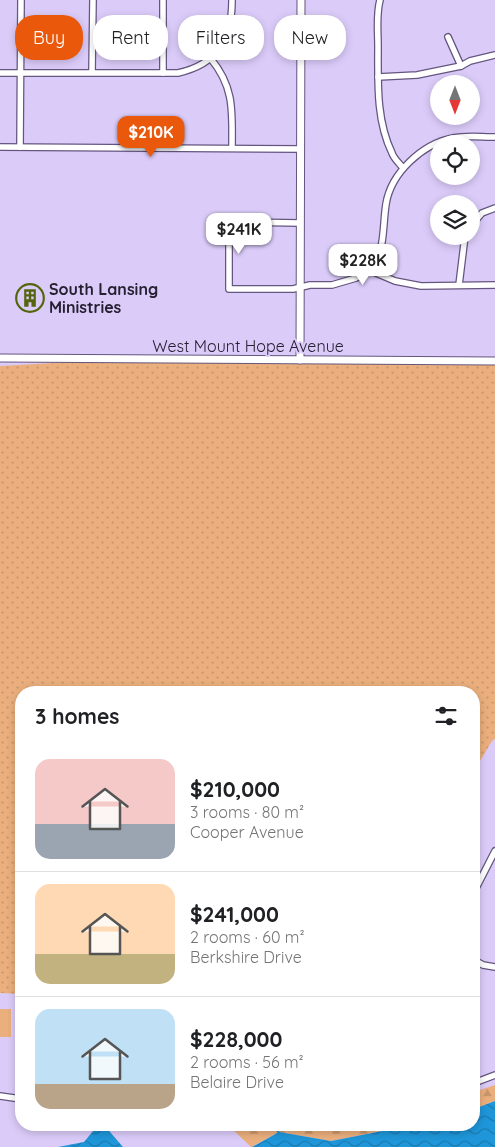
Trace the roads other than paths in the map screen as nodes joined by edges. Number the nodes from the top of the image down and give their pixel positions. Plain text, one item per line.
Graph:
1 (21, 0) edge
2 (93, 0) edge
3 (163, 0) edge
4 (232, 0) edge
5 (301, 0) edge
6 (380, 0) edge
7 (231, 15) edge
8 (448, 37) dead end
9 (495, 55) edge
10 (209, 60) edge
11 (212, 60) edge
12 (461, 66) junction
13 (21, 72) junction
14 (92, 72) junction
15 (0, 73) edge
16 (163, 73) junction
17 (378, 77) junction
18 (495, 137) edge
19 (0, 147) edge
20 (20, 147) junction
21 (232, 148) junction
22 (301, 149) junction
23 (404, 168) junction
24 (495, 208) edge
25 (480, 215) edge
26 (300, 222) junction
27 (464, 245) edge
28 (369, 270) junction
29 (495, 284) edge
30 (459, 285) junction
31 (301, 288) junction
32 (0, 358) edge
33 (300, 360) junction
34 (495, 361) edge
35 (495, 851) edge
36 (480, 880) edge
37 (480, 964) edge
38 (495, 967) edge
39 (495, 1076) edge
40 (480, 1081) edge
41 (0, 1096) edge
42 (15, 1098) edge

1 - 13 street
2 - 14 street
3 - 16 street
4 - 7 street
5 - 22 street
6 - 17 street
8 - 12 street
9 - 12 street
10 - 16 street
11 - 21 street
12 - 17 street
13 - 14 street
13 - 15 street
13 - 20 street
14 - 16 street
17 - 23 street
18 - 23 street
19 - 20 street
20 - 21 street
21 - 22 street
22 - 26 street
23 - 28 street
24 - 25 street
26 - 31 street
26 - 31 street
27 - 30 street
28 - 30 street
28 - 31 street
29 - 30 street
31 - 33 street
32 - 33 street, West Mount Hope Avenue
33 - 34 street, West Mount Hope Avenue
35 - 36 street
37 - 38 street
39 - 40 street
41 - 42 street

